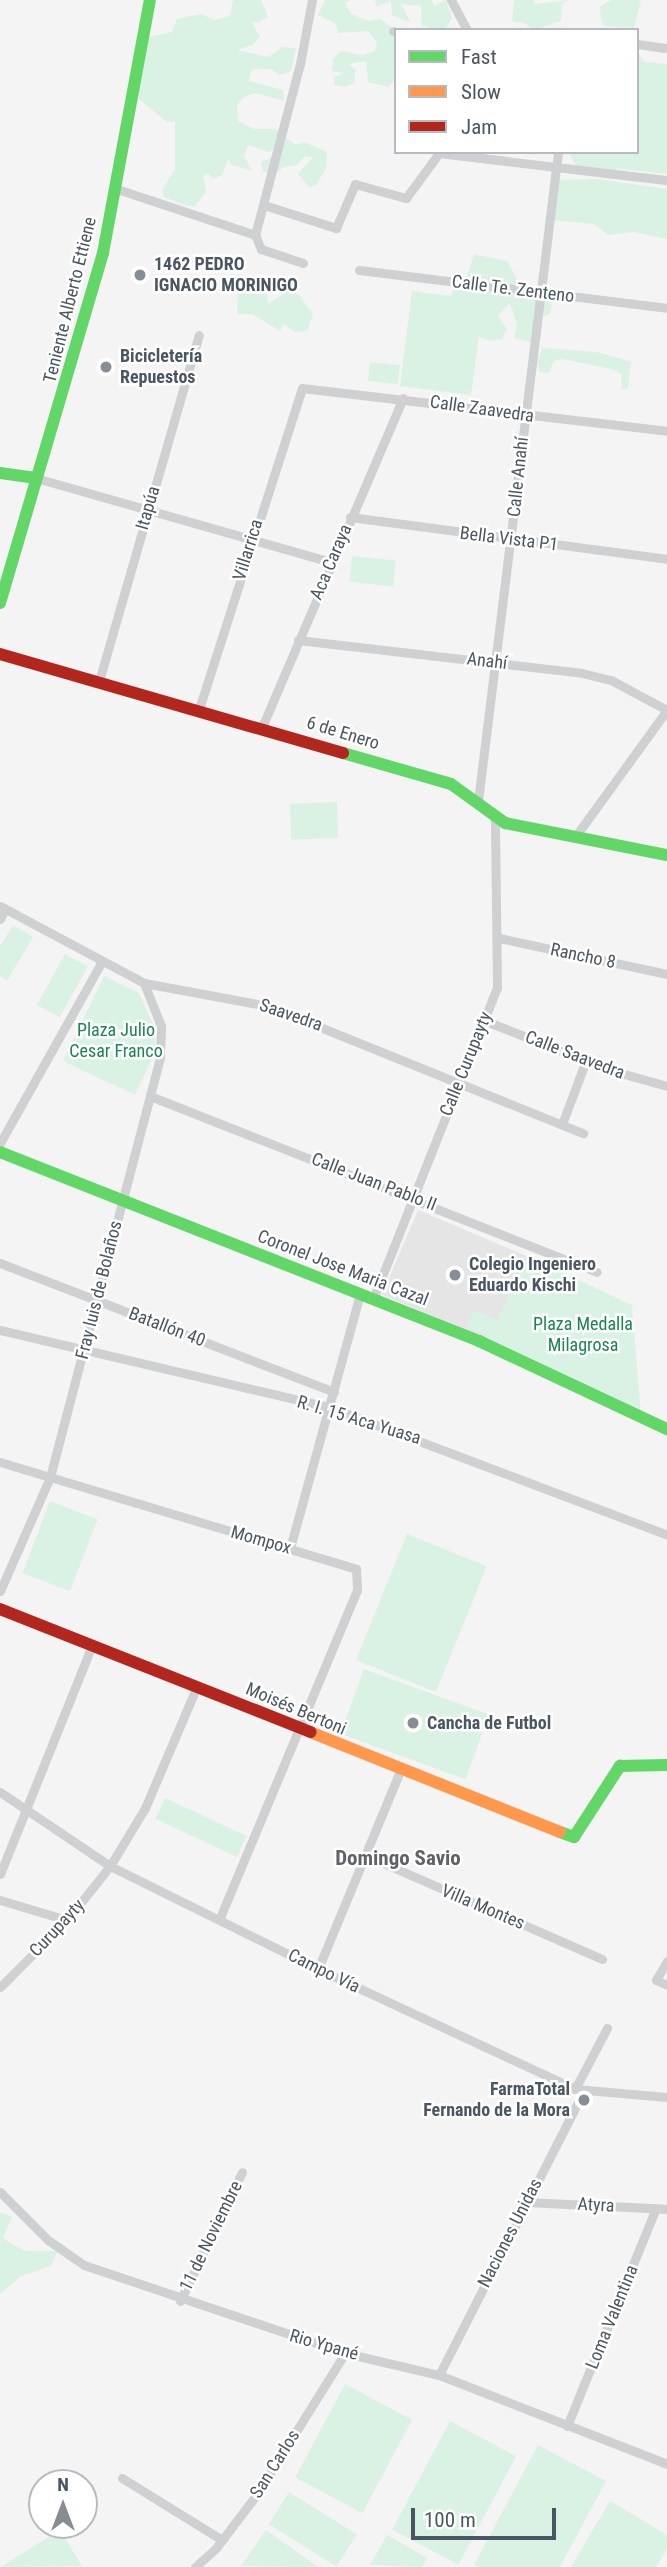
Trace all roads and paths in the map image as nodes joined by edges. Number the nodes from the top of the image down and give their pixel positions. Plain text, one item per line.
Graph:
1 (150, 0) edge
2 (312, 0) edge
3 (451, 0) edge
4 (466, 28) edge
5 (639, 44) edge
6 (667, 48) edge
7 (438, 154) edge
8 (448, 154) edge
9 (558, 154) edge
10 (556, 166) junction
11 (667, 180) edge
12 (114, 188) junction
13 (264, 205) junction
14 (255, 236) junction
15 (303, 263) dead end
16 (359, 270) dead end
17 (541, 293) junction
18 (667, 308) edge
19 (199, 335) dead end
20 (299, 391) joint
21 (403, 398) junction
22 (525, 415) junction
23 (667, 431) edge
24 (0, 473) edge
25 (36, 478) junction
26 (149, 507) junction
27 (350, 517) junction
28 (251, 539) junction
29 (511, 541) junction
30 (667, 559) edge
31 (331, 562) junction
32 (0, 603) edge
33 (298, 640) junction
34 (0, 654) edge
35 (498, 662) junction
36 (99, 681) junction
37 (200, 709) junction
38 (667, 710) edge
39 (262, 727) junction
40 (478, 801) junction
41 (495, 818) junction
42 (575, 838) junction
43 (667, 855) edge
44 (3, 908) edge
45 (0, 919) edge
46 (499, 938) junction
47 (101, 963) junction
48 (667, 974) edge
49 (144, 983) junction
50 (483, 1020) junction
51 (586, 1060) junction
52 (457, 1080) junction
53 (667, 1086) edge
54 (150, 1096) junction
55 (562, 1124) junction
56 (583, 1133) dead end
57 (0, 1143) edge
58 (0, 1152) edge
59 (414, 1197) junction
60 (121, 1200) junction
61 (0, 1263) edge
62 (597, 1272) dead end
63 (360, 1294) junction
64 (97, 1299) junction
65 (373, 1299) junction
66 (0, 1330) edge
67 (85, 1352) junction
68 (334, 1392) junction
69 (328, 1407) junction
70 (667, 1429) edge
71 (0, 1462) edge
72 (50, 1477) junction
73 (667, 1535) edge
74 (289, 1548) junction
75 (0, 1591) edge
76 (0, 1609) edge
77 (92, 1645) junction
78 (197, 1686) junction
79 (298, 1729) junction
80 (667, 1765) edge
81 (400, 1771) junction
82 (0, 1792) edge
83 (28, 1811) junction
84 (365, 1855) junction
85 (110, 1866) junction
86 (0, 1874) edge
87 (0, 1900) edge
88 (220, 1917) junction
89 (67, 1920) junction
90 (602, 1959) dead end
91 (667, 1961) edge
92 (318, 1969) junction
93 (662, 1984) edge
94 (0, 1987) edge
95 (607, 2028) dead end
96 (579, 2091) junction
97 (667, 2096) edge
98 (242, 2172) dead end
99 (0, 2192) edge
100 (526, 2202) junction
101 (656, 2208) junction
102 (667, 2209) edge
103 (180, 2301) junction
104 (345, 2353) junction
105 (439, 2375) junction
106 (567, 2426) junction
107 (667, 2464) edge
108 (122, 2478) dead end
109 (222, 2540) junction
110 (195, 2567) edge

1 - 12 street, Teniente Alberto Ettiene
2 - 13 street
3 - 4 street
5 - 6 street
7 - 13 street
8 - 10 street
9 - 10 street, Calle Anahí
10 - 11 street
10 - 17 street, Calle Anahí
12 - 14 street
12 - 25 street, Teniente Alberto Ettiene
13 - 14 street
14 - 15 street
16 - 17 street, Calle Te. Zenteno
17 - 18 street, Calle Te. Zenteno
17 - 22 street, Calle Anahí
19 - 26 street, Itapúa
20 - 21 street, Calle Zaavedra
20 - 28 street, Villarrica
21 - 22 street, Calle Zaavedra
21 - 27 street, Aca Caraya
22 - 23 street, Calle Zaavedra
22 - 29 street, Calle Anahí
24 - 25 street
25 - 26 street
25 - 32 street, Teniente Alberto Ettiene
26 - 28 street
26 - 36 street, Itapúa
27 - 29 street, Bella Vista P1
27 - 31 street, Aca Caraya
28 - 31 street
28 - 37 street, Villarrica
29 - 30 street, Bella Vista P1
29 - 35 street, Calle Anahí
31 - 33 street, Aca Caraya
33 - 35 street, Anahí
33 - 39 street, Aca Caraya
34 - 36 street, 6 de Enero
35 - 38 street, Anahí
35 - 40 street, Calle Anahí
36 - 37 street, 6 de Enero
37 - 39 street, 6 de Enero
38 - 42 street
39 - 40 street, 6 de Enero
40 - 41 street, 6 de Enero
41 - 42 street
41 - 46 street, Calle Curupayty
42 - 43 street
44 - 45 street
44 - 47 street, Saavedra
46 - 48 street, Rancho 8
46 - 50 street, Calle Curupayty
47 - 49 street, Saavedra
47 - 57 street
49 - 52 street, Saavedra
49 - 54 street, Fray luis de Bolaños
50 - 51 street, Calle Saavedra
50 - 52 street, Calle Curupayty
51 - 53 street, Calle Saavedra
51 - 55 street
52 - 55 street, Saavedra
52 - 59 street, Calle Curupayty
54 - 59 street, Calle Juan Pablo II
54 - 60 street, Fray luis de Bolaños
55 - 56 street, Saavedra
58 - 60 street, Coronel Jose Maria Cazal
59 - 62 street, Calle Juan Pablo II
59 - 65 street, Calle Curupayty
60 - 63 street, Coronel Jose Maria Cazal
60 - 64 street, Fray luis de Bolaños
61 - 64 street, Batallón 40
63 - 65 street, Coronel Jose Maria Cazal
63 - 68 street
64 - 67 street, Fray luis de Bolaños
64 - 68 street, Batallón 40
65 - 70 street, Coronel Jose Maria Cazal
66 - 67 street, R. I. 15 Aca Yuasa
67 - 69 street, R. I. 15 Aca Yuasa
67 - 72 street, Fray luis de Bolaños
68 - 69 street
69 - 73 street, R. I. 15 Aca Yuasa
69 - 74 street
71 - 72 street, Mompox
72 - 74 street, Mompox
72 - 75 street, Fray luis de Bolaños
74 - 79 street, Mompox
76 - 77 street, Moisés Bertoni
77 - 78 street, Moisés Bertoni
77 - 83 street
78 - 79 street, Moisés Bertoni
78 - 85 street, Curupayty
79 - 81 street, Moisés Bertoni
79 - 88 street
80 - 81 street, Moisés Bertoni
81 - 84 street
82 - 83 street, Campo Vía
83 - 85 street, Campo Vía
83 - 86 street
84 - 90 street, Villa Montes
84 - 92 street
85 - 88 street, Campo Vía
85 - 89 street, Curupayty
87 - 89 street
88 - 92 street, Campo Vía
89 - 94 street, Curupayty
91 - 93 street
92 - 96 street, Campo Vía
95 - 96 street, Naciones Unidas
96 - 97 street, Campo Vía
96 - 100 street, Naciones Unidas
98 - 103 street, 11 de Noviembre
99 - 103 street, Rio Ypané
100 - 101 street, Atyra
100 - 105 street, Naciones Unidas
101 - 102 street, Atyra
101 - 106 street, Loma Valentina
103 - 104 street, Rio Ypané
104 - 105 street, Rio Ypané
104 - 109 street, San Carlos
105 - 106 street, Rio Ypané
106 - 107 street, Rio Ypané
108 - 109 street
109 - 110 street, San Carlos

